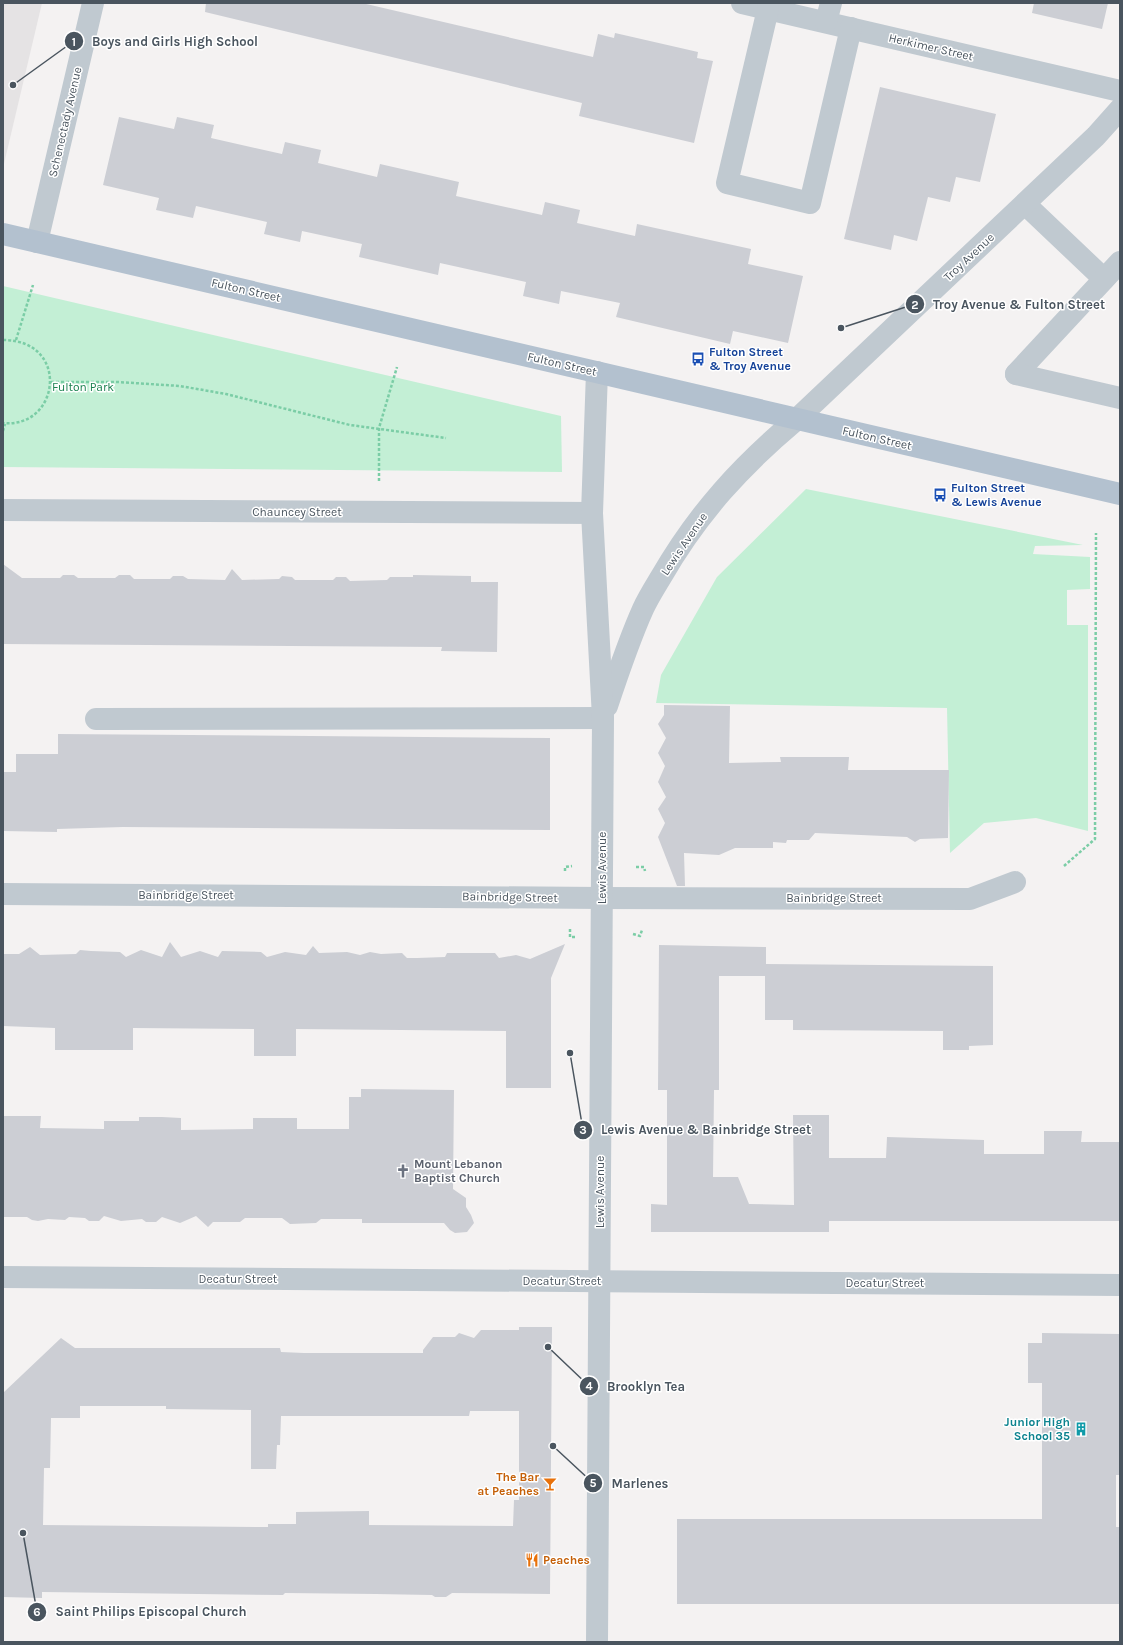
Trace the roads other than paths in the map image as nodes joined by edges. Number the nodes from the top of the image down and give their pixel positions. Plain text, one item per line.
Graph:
1 (93, 3) edge
2 (742, 3) edge
3 (768, 9) junction
4 (828, 13) edge
5 (851, 28) junction
6 (1120, 91) edge
7 (1120, 109) edge
8 (1025, 204) junction
9 (3, 234) edge
10 (37, 242) junction
11 (1120, 262) edge
12 (1104, 279) junction
13 (597, 372) junction
14 (1120, 398) edge
15 (797, 419) junction
16 (1120, 494) edge
17 (3, 510) edge
18 (592, 513) junction
19 (603, 718) junction
20 (96, 719) dead end
21 (1015, 882) dead end
22 (3, 894) edge
23 (602, 898) junction
24 (3, 1277) edge
25 (599, 1281) junction
26 (1120, 1285) edge
27 (597, 1642) edge

1 - 10 street, Schenectady Avenue
2 - 3 street, Herkimer Street
3 - 4 street, Herkimer Street
3 - 5 street
4 - 5 street, Herkimer Street
5 - 6 street, Herkimer Street
7 - 8 street, Troy Avenue
8 - 12 street
8 - 15 street, Troy Avenue
9 - 10 main road, Fulton Street
10 - 13 main road, Fulton Street
11 - 12 street
12 - 14 street
13 - 15 main road, Fulton Street
13 - 18 street, Lewis Avenue
15 - 16 main road, Fulton Street
15 - 19 street, Lewis Avenue
17 - 18 street, Chauncey Street
18 - 19 street, Lewis Avenue
19 - 20 street
19 - 23 street, Lewis Avenue
21 - 23 street, Bainbridge Street
22 - 23 street, Bainbridge Street
23 - 25 street, Lewis Avenue
24 - 25 street, Decatur Street
25 - 26 street, Decatur Street
25 - 27 street, Lewis Avenue

